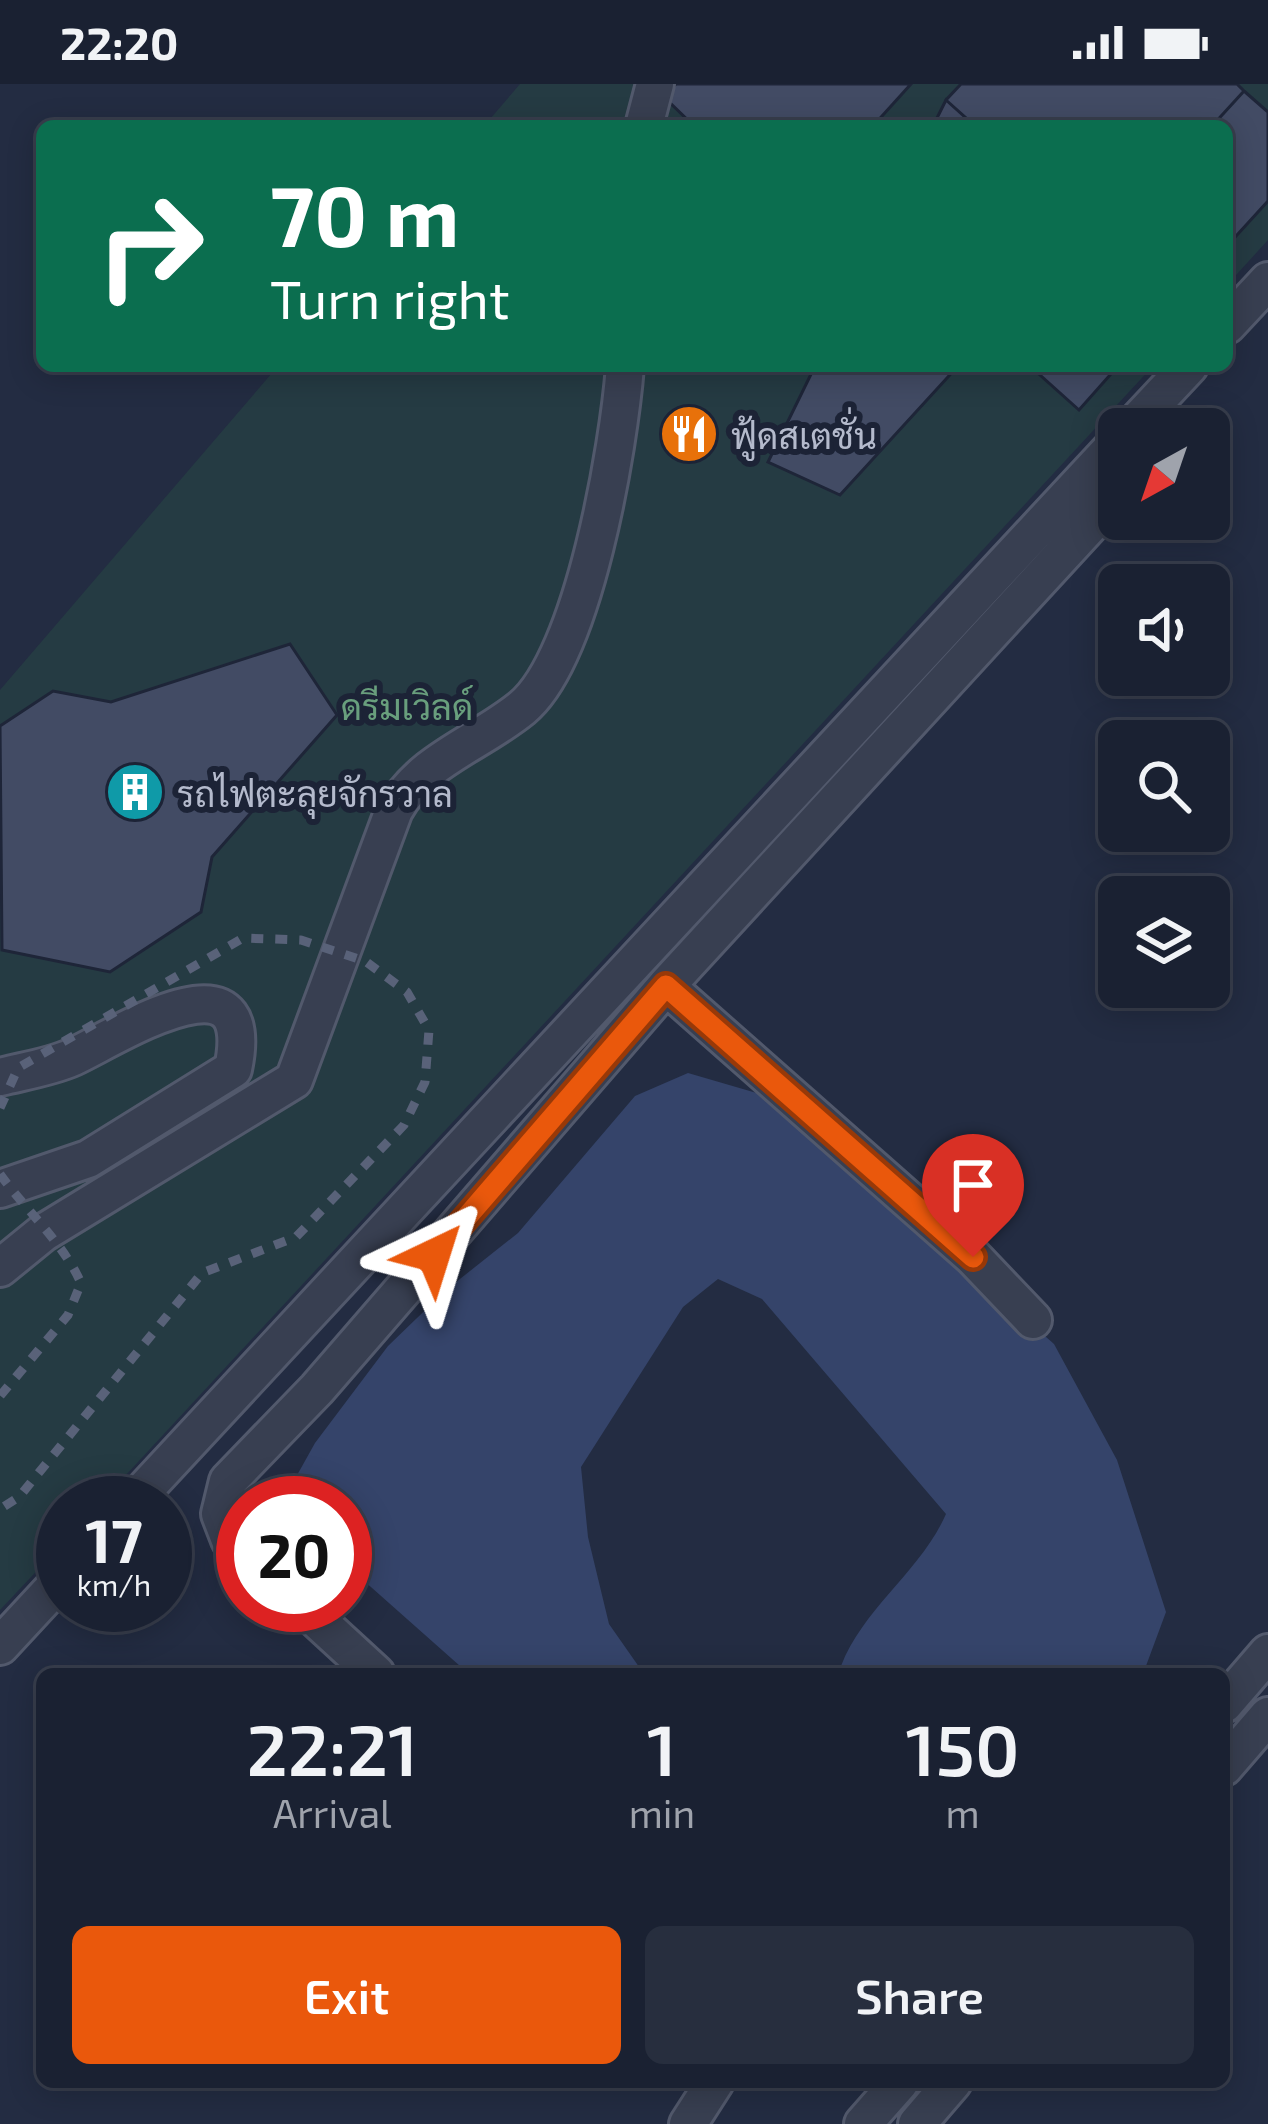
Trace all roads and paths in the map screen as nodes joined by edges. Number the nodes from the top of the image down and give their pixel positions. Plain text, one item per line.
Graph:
1 (656, 84) edge
2 (646, 120) edge
3 (1268, 281) edge
4 (1233, 319) edge
5 (625, 372) edge
6 (1183, 372) edge
7 (1150, 408) edge
8 (1098, 464) edge
9 (1098, 516) edge
10 (666, 986) junction
11 (0, 1077) edge
12 (0, 1189) edge
13 (0, 1268) edge
14 (1033, 1320) dead end
15 (157, 1476) edge
16 (233, 1476) edge
17 (36, 1607) edge
18 (331, 1632) edge
19 (0, 1646) edge
20 (1268, 1653) edge
21 (370, 1668) edge
22 (1230, 1698) edge
23 (1268, 1716) edge
24 (1230, 1760) edge
25 (712, 2088) edge
26 (895, 2088) edge
27 (948, 2088) edge
28 (688, 2124) edge
29 (863, 2124) edge
30 (917, 2124) edge

1 - 2 street
3 - 4 street
5 - 13 street
6 - 7 street
8 - 15 street
9 - 10 street
10 - 14 street
10 - 16 street
11 - 12 street
17 - 19 street
18 - 21 street
20 - 22 street
23 - 24 street
25 - 28 street
26 - 29 street
27 - 30 street

